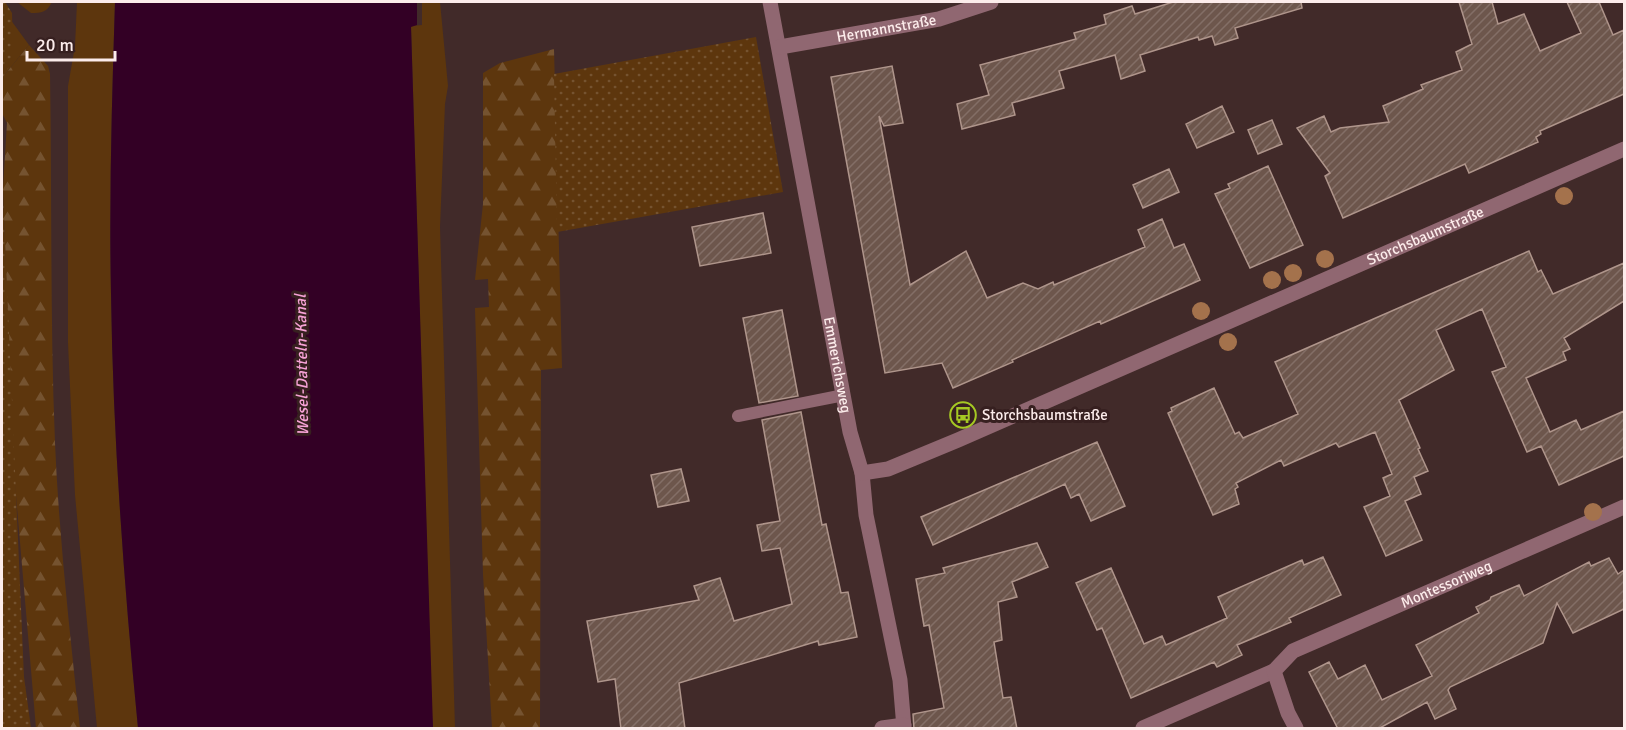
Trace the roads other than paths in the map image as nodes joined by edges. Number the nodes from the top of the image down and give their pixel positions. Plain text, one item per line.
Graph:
1 (770, 2) edge
2 (991, 2) edge
3 (780, 47) junction
4 (1624, 149) edge
5 (844, 394) junction
6 (738, 416) dead end
7 (862, 473) junction
8 (1624, 507) edge
9 (1274, 671) junction
10 (904, 727) edge
11 (882, 729) edge
12 (1143, 729) edge
13 (1296, 729) edge

1 - 3 street, Emmerichsweg
2 - 3 street, Hermannstraße
3 - 5 street, Emmerichsweg
4 - 7 street, Storchsbaumstraße
5 - 6 lane
5 - 7 street, Emmerichsweg
7 - 10 street, Emmerichsweg
8 - 9 street, Montessoriweg
9 - 12 street, Montessoriweg
9 - 13 street
10 - 11 street

